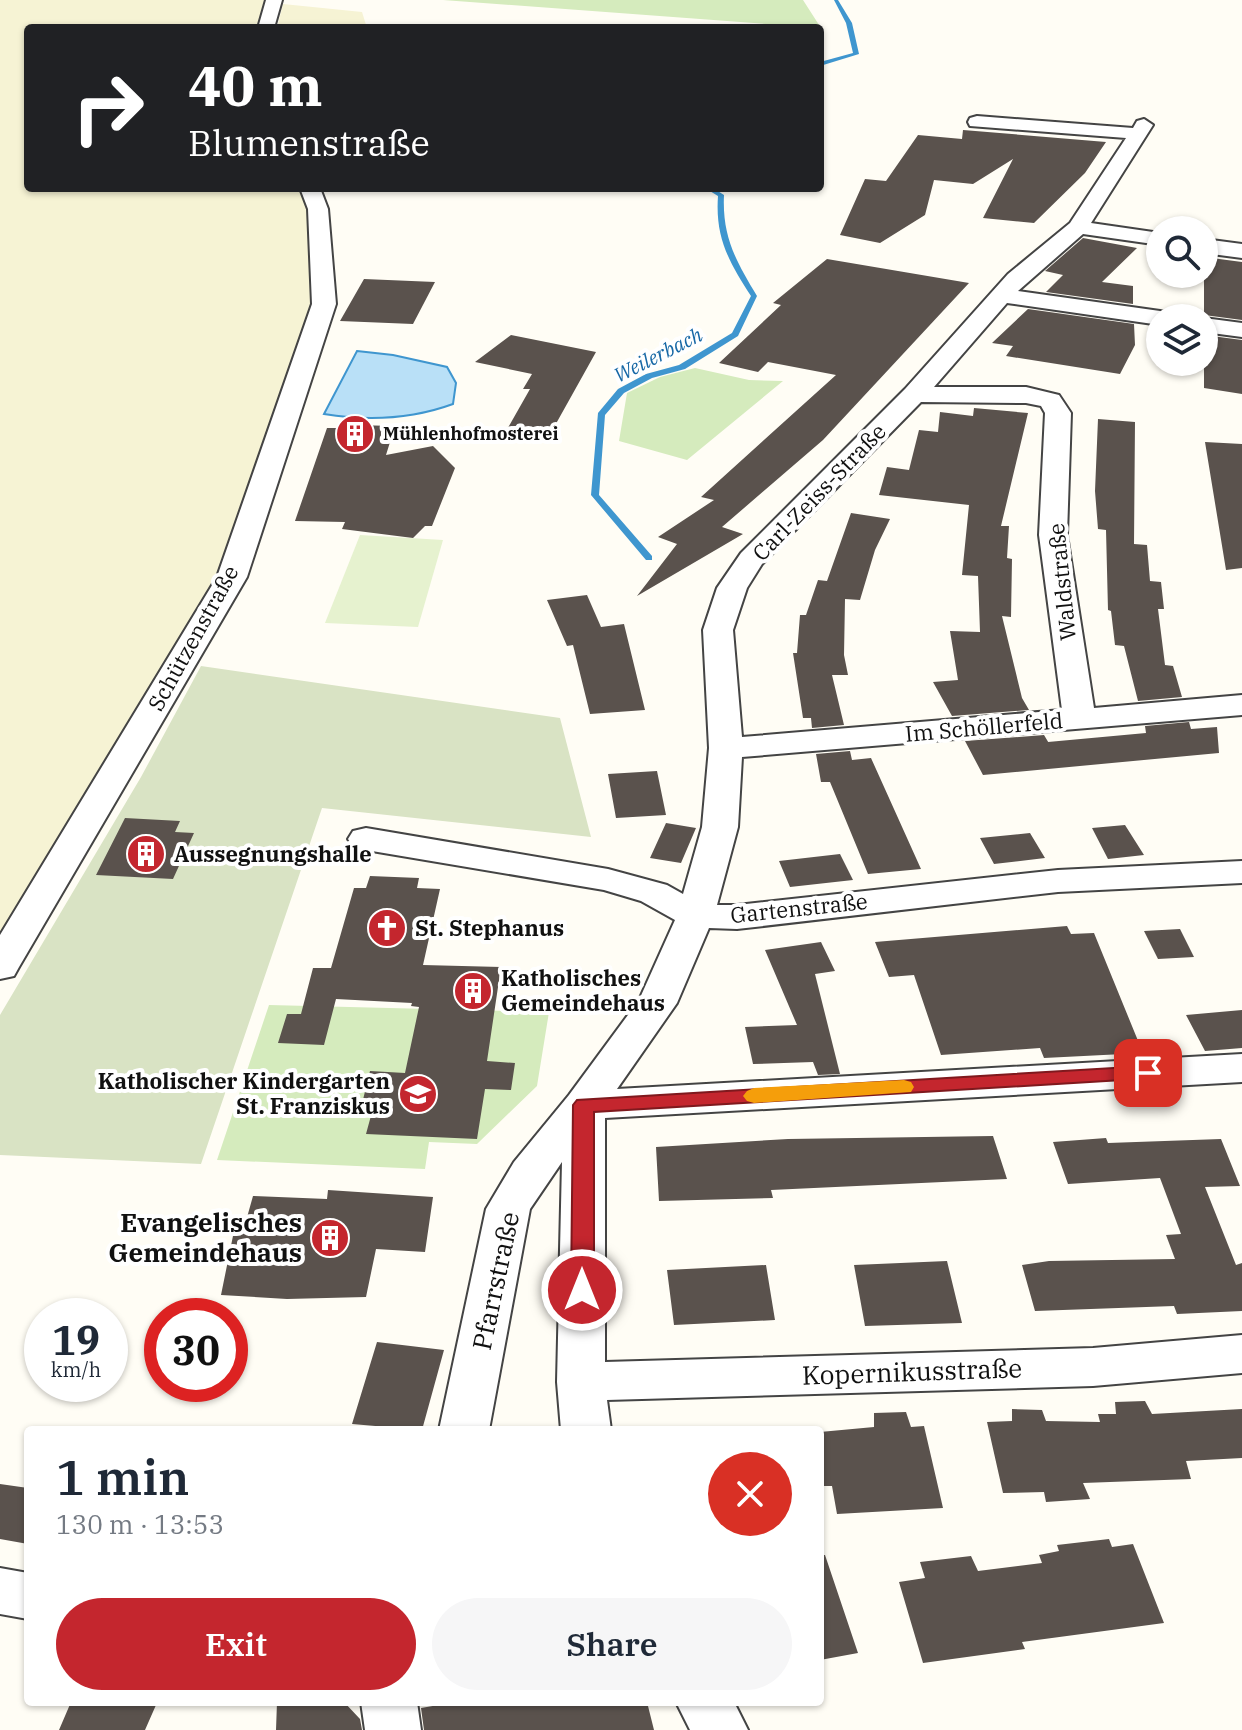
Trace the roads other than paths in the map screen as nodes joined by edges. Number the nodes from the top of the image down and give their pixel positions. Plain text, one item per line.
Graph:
1 (274, 0) edge
2 (267, 24) edge
3 (977, 122) dead end
4 (312, 192) edge
5 (1078, 227) junction
6 (1146, 237) edge
7 (1218, 248) edge
8 (1242, 251) edge
9 (1001, 295) junction
10 (1146, 316) edge
11 (1218, 327) edge
12 (1242, 330) edge
13 (914, 394) junction
14 (1242, 705) edge
15 (1079, 719) junction
16 (726, 748) junction
17 (366, 839) dead end
18 (1242, 872) edge
19 (695, 916) junction
20 (0, 967) edge
21 (1242, 1068) edge
22 (584, 1105) junction
23 (1242, 1354) edge
24 (581, 1382) junction
25 (465, 1426) edge
26 (586, 1426) edge
27 (0, 1591) edge
28 (24, 1595) edge
29 (390, 1706) edge
30 (706, 1706) edge
31 (393, 1730) edge
32 (720, 1730) edge

1 - 2 street
3 - 5 street, Carl-Zeiss-Straße
4 - 20 street, Schützenstraße
5 - 6 street
5 - 9 street, Carl-Zeiss-Straße
7 - 8 street
9 - 10 street
9 - 13 street, Carl-Zeiss-Straße
11 - 12 street
13 - 15 street, Waldstraße
13 - 16 street, Carl-Zeiss-Straße
14 - 15 street, Im Schöllerfeld
15 - 16 street, Im Schöllerfeld
16 - 19 street, Carl-Zeiss-Straße
17 - 19 street, Gartenstraße
18 - 19 street, Gartenstraße
19 - 22 street, Carl-Zeiss-Straße
21 - 22 street
22 - 24 street
22 - 25 street, Pfarrstraße
23 - 24 street, Kopernikusstraße
24 - 26 street
27 - 28 street
29 - 31 street
30 - 32 street

